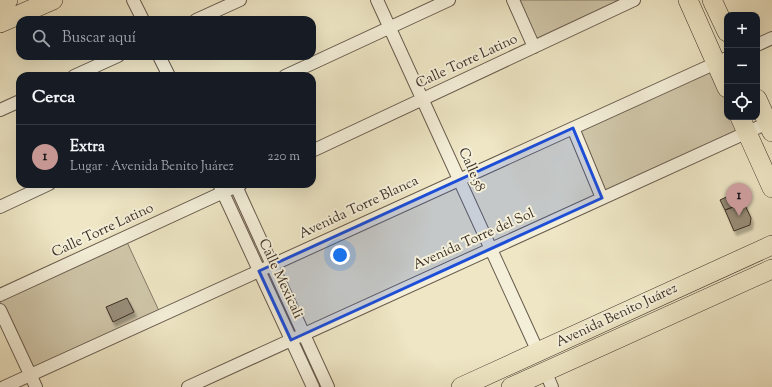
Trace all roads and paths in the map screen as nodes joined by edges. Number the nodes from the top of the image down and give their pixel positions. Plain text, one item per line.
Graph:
1 (8, 0) edge
2 (53, 0) edge
3 (133, 0) edge
4 (240, 0) edge
5 (377, 0) edge
6 (449, 0) edge
7 (513, 0) edge
8 (634, 0) edge
9 (688, 0) edge
10 (712, 0) edge
11 (0, 4) edge
12 (16, 16) edge
13 (16, 16) edge
14 (141, 16) edge
15 (205, 16) edge
16 (0, 23) edge
17 (724, 26) edge
18 (390, 27) junction
19 (772, 38) edge
20 (760, 43) edge
21 (534, 47) junction
22 (109, 60) edge
23 (162, 60) edge
24 (721, 61) edge
25 (83, 72) edge
26 (167, 72) edge
27 (293, 72) edge
28 (726, 84) edge
29 (423, 100) junction
30 (16, 103) edge
31 (760, 105) edge
32 (0, 110) edge
33 (744, 124) edge
34 (771, 125) edge
35 (573, 128) junction
36 (316, 149) edge
37 (459, 179) junction
38 (40, 188) edge
39 (221, 188) edge
40 (238, 188) edge
41 (772, 188) edge
42 (602, 198) junction
43 (0, 207) edge
44 (772, 245) edge
45 (490, 248) junction
46 (272, 265) junction
47 (772, 269) edge
48 (259, 271) junction
49 (0, 295) edge
50 (0, 310) edge
51 (303, 334) junction
52 (291, 340) junction
53 (538, 352) junction
54 (30, 375) junction
55 (549, 379) edge
56 (4, 387) edge
57 (36, 387) edge
58 (188, 387) edge
59 (313, 387) edge
60 (328, 387) edge
61 (461, 387) edge
62 (511, 387) edge

1 - 11 main road
2 - 13 main road
3 - 14 street
4 - 15 street
5 - 18 street, Calle 58
6 - 18 street
7 - 21 street
8 - 21 street, Calle Torre Latino
9 - 24 main road
10 - 17 main road
12 - 16 main road
18 - 27 street
18 - 29 street, Calle 58
19 - 20 street
21 - 29 street, Calle Torre Latino
22 - 25 street
23 - 26 street
24 - 28 main road
24 - 35 street, Avenida Torre Blanca
29 - 36 street, Calle Torre Latino
29 - 37 street, Calle 58
30 - 32 street
31 - 34 main road
33 - 34 street, Avenida Torre del Sol
33 - 41 main road
33 - 42 street, Avenida Torre del Sol
35 - 37 street, Avenida Torre Blanca
35 - 42 street
37 - 45 street, Calle 58
37 - 46 street, Avenida Torre Blanca
38 - 43 street
39 - 48 street, Calle Mexicali
39 - 49 street, Calle Torre Latino
40 - 46 street, Calle Mexicali
42 - 45 street, Avenida Torre del Sol
44 - 53 main road, Avenida Benito Juárez
45 - 51 street, Avenida Torre del Sol
45 - 53 street, Calle 58
46 - 48 street, Avenida Torre Blanca
46 - 51 street, Calle Mexicali
47 - 55 main road, Avenida Benito Juárez
48 - 52 street, Calle Mexicali
48 - 54 street, Avenida Torre Blanca
50 - 54 street
51 - 52 street, Avenida Torre del Sol
51 - 60 street, Calle Mexicali
52 - 58 street, Avenida Torre del Sol
52 - 59 street, Calle Mexicali
53 - 61 main road, Avenida Benito Juárez
54 - 56 street, Avenida Torre Blanca
54 - 57 street
55 - 62 main road, Avenida Benito Juárez

